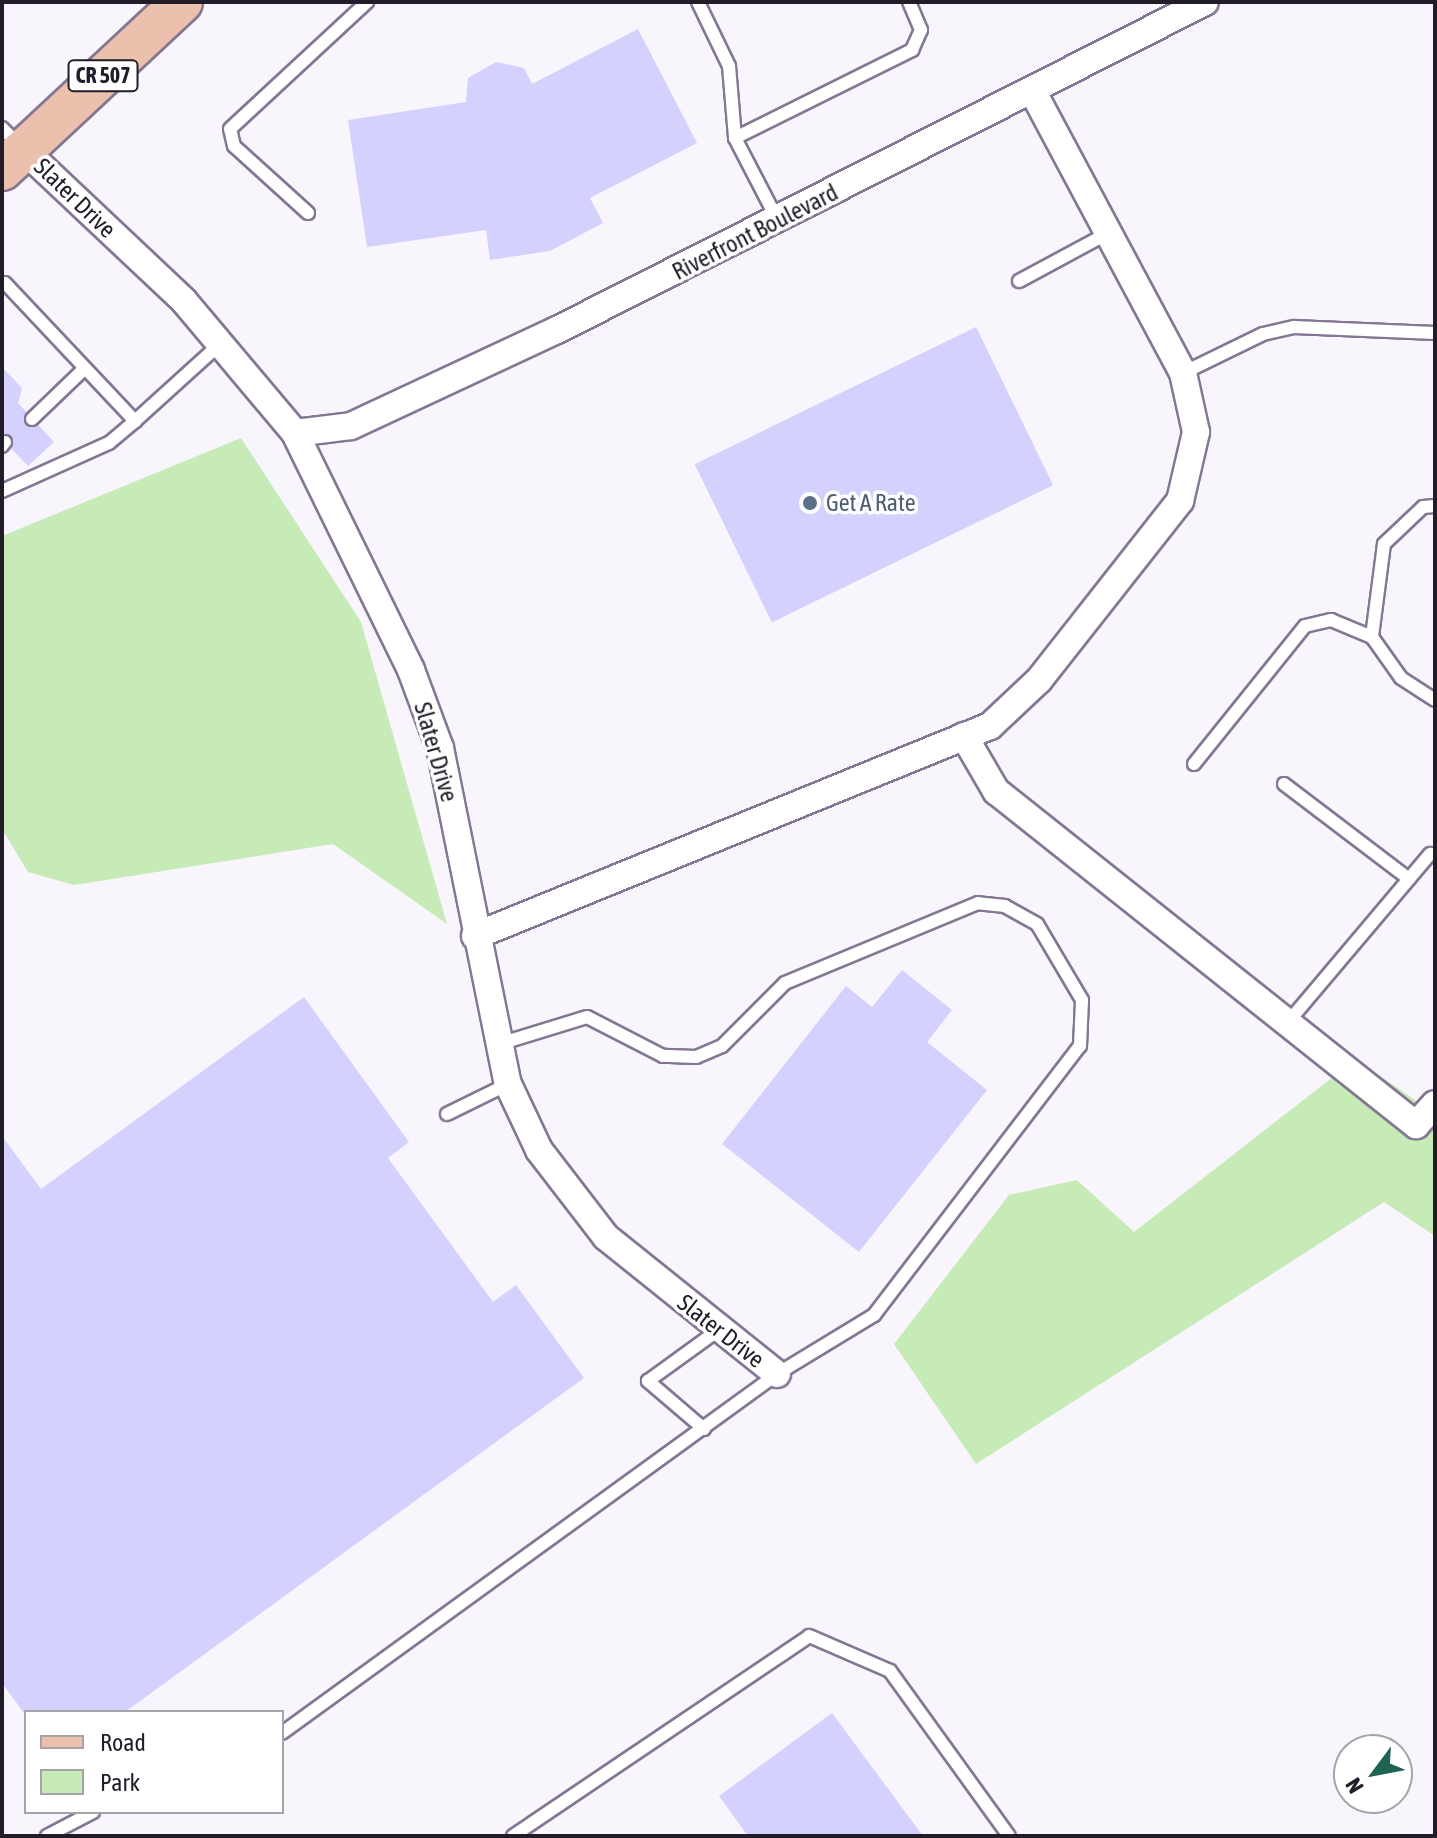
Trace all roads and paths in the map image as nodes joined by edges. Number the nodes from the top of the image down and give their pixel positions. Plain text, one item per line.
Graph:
1 (182, 2) edge
2 (367, 2) edge
3 (698, 2) edge
4 (909, 2) edge
5 (1205, 2) edge
6 (1033, 92) junction
7 (735, 138) junction
8 (9, 149) edge
9 (308, 213) dead end
10 (778, 221) junction
11 (1108, 233) junction
12 (1019, 281) dead end
13 (5, 283) dead end
14 (1435, 333) edge
15 (222, 342) junction
16 (84, 369) junction
17 (1183, 373) junction
18 (32, 419) dead end
19 (135, 421) junction
20 (295, 433) junction
21 (2, 491) edge
22 (1435, 506) edge
23 (1372, 637) junction
24 (1435, 700) edge
25 (964, 736) junction
26 (1194, 764) dead end
27 (1284, 784) dead end
28 (1430, 854) dead end
29 (1409, 879) junction
30 (475, 936) junction
31 (1289, 1021) junction
32 (499, 1044) junction
33 (508, 1084) junction
34 (1435, 1104) edge
35 (447, 1114) dead end
36 (717, 1331) junction
37 (777, 1374) junction
38 (704, 1429) junction
39 (284, 1732) edge
40 (89, 1814) edge
41 (47, 1836) edge
42 (513, 1836) edge
43 (1009, 1836) edge

1 - 8 main road, CR 507
2 - 9 lane
3 - 7 lane
4 - 7 lane
5 - 6 street, Riverfront Boulevard
6 - 10 street, Riverfront Boulevard
6 - 11 street
7 - 10 lane
8 - 15 street, Slater Drive
10 - 20 street, Riverfront Boulevard
11 - 12 lane
11 - 17 street
13 - 16 lane
14 - 17 lane
15 - 19 lane
15 - 20 street, Slater Drive
16 - 18 lane
16 - 19 lane
17 - 25 street
19 - 21 lane
20 - 30 street, Slater Drive
22 - 23 lane
23 - 24 lane
23 - 26 lane
25 - 30 street
25 - 31 street
27 - 29 lane
28 - 29 lane
29 - 31 lane
30 - 32 street, Slater Drive
31 - 34 street
32 - 33 street, Slater Drive
32 - 37 lane
33 - 35 lane
33 - 36 street, Slater Drive
36 - 37 street, Slater Drive
36 - 38 lane
37 - 38 lane
38 - 39 lane
40 - 41 lane
42 - 43 lane

